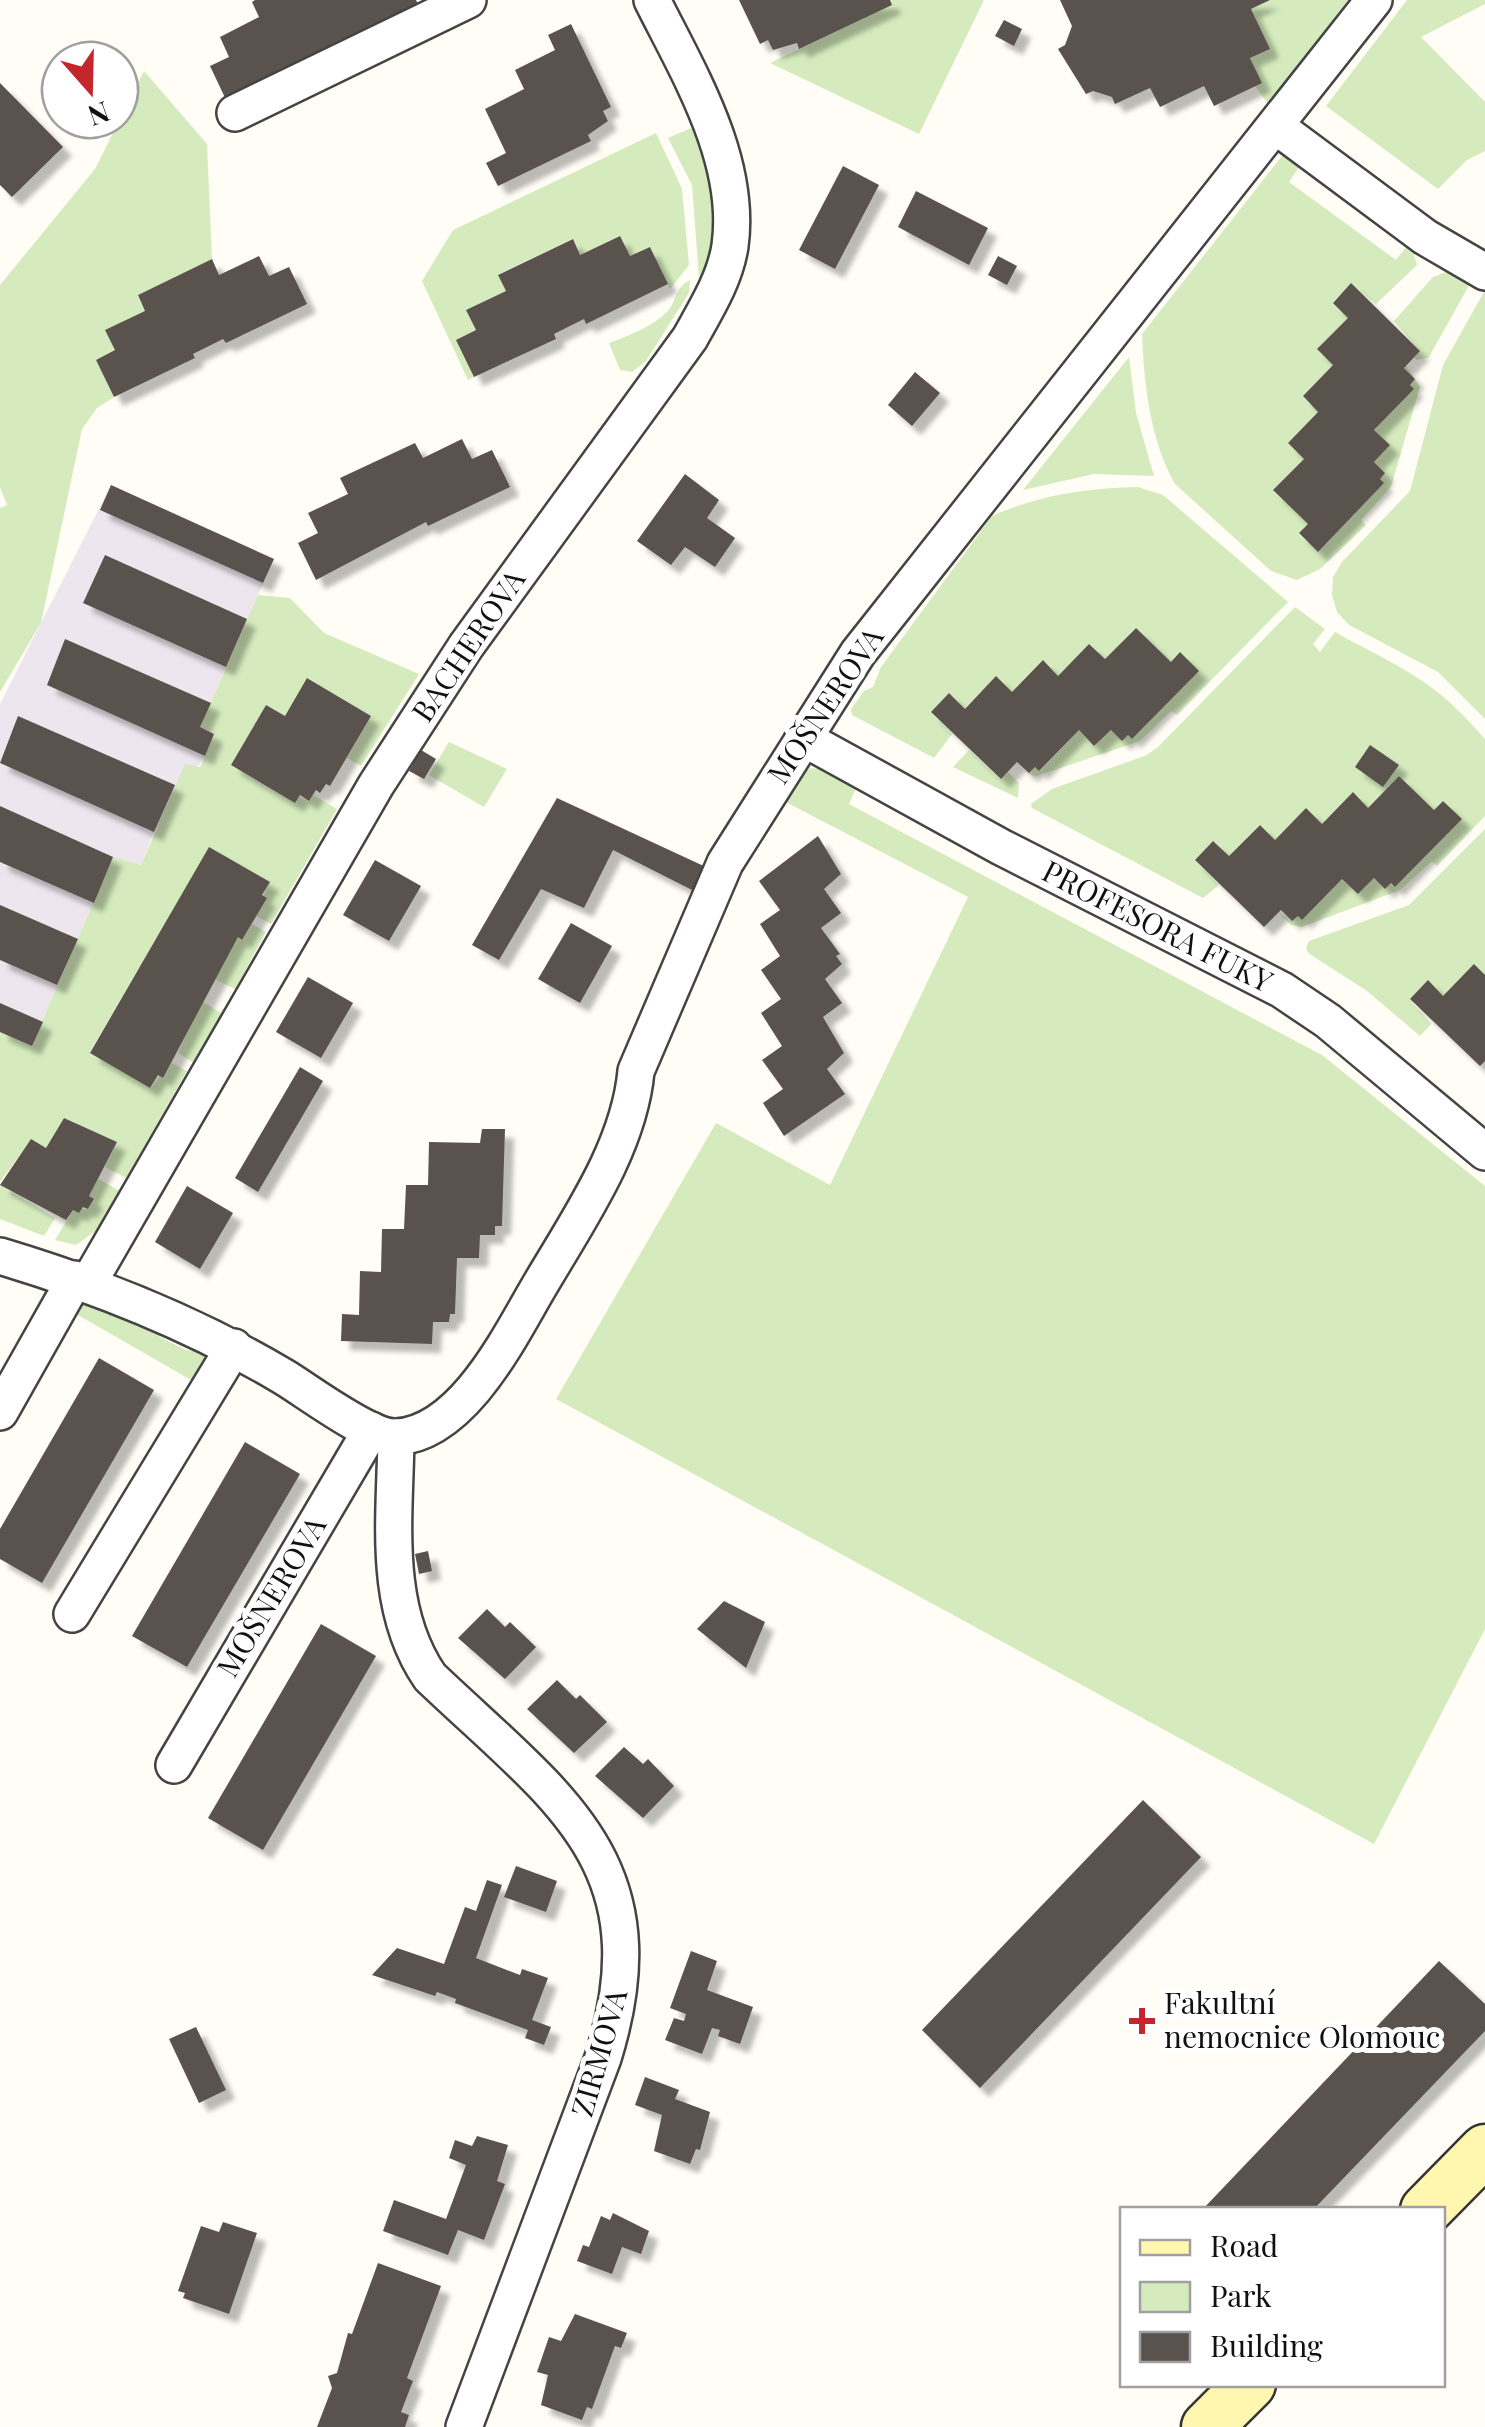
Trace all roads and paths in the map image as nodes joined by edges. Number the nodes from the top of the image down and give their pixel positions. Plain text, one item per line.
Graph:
1 (468, 0) edge
2 (652, 0) edge
3 (1374, 0) edge
4 (235, 113) dead end
5 (1276, 127) junction
6 (1485, 272) edge
7 (804, 738) junction
8 (1485, 1152) edge
9 (0, 1256) edge
10 (82, 1280) junction
11 (234, 1347) junction
12 (0, 1412) edge
13 (384, 1434) junction
14 (72, 1614) dead end
15 (174, 1765) dead end
16 (1485, 2150) edge
17 (1429, 2207) edge
18 (1247, 2387) edge
19 (464, 2427) edge
20 (1207, 2427) edge

1 - 4 street
2 - 10 street, BACHEROVA
3 - 5 street, MOŠNEROVA
5 - 6 street
5 - 7 street, MOŠNEROVA
7 - 8 street, PROFESORA FUKY
7 - 13 street, MOŠNEROVA
9 - 10 street
10 - 11 street
10 - 12 street
11 - 13 street
11 - 14 street
13 - 15 street, MOŠNEROVA
13 - 19 street, ZIRMOVA
16 - 17 street
18 - 20 street

